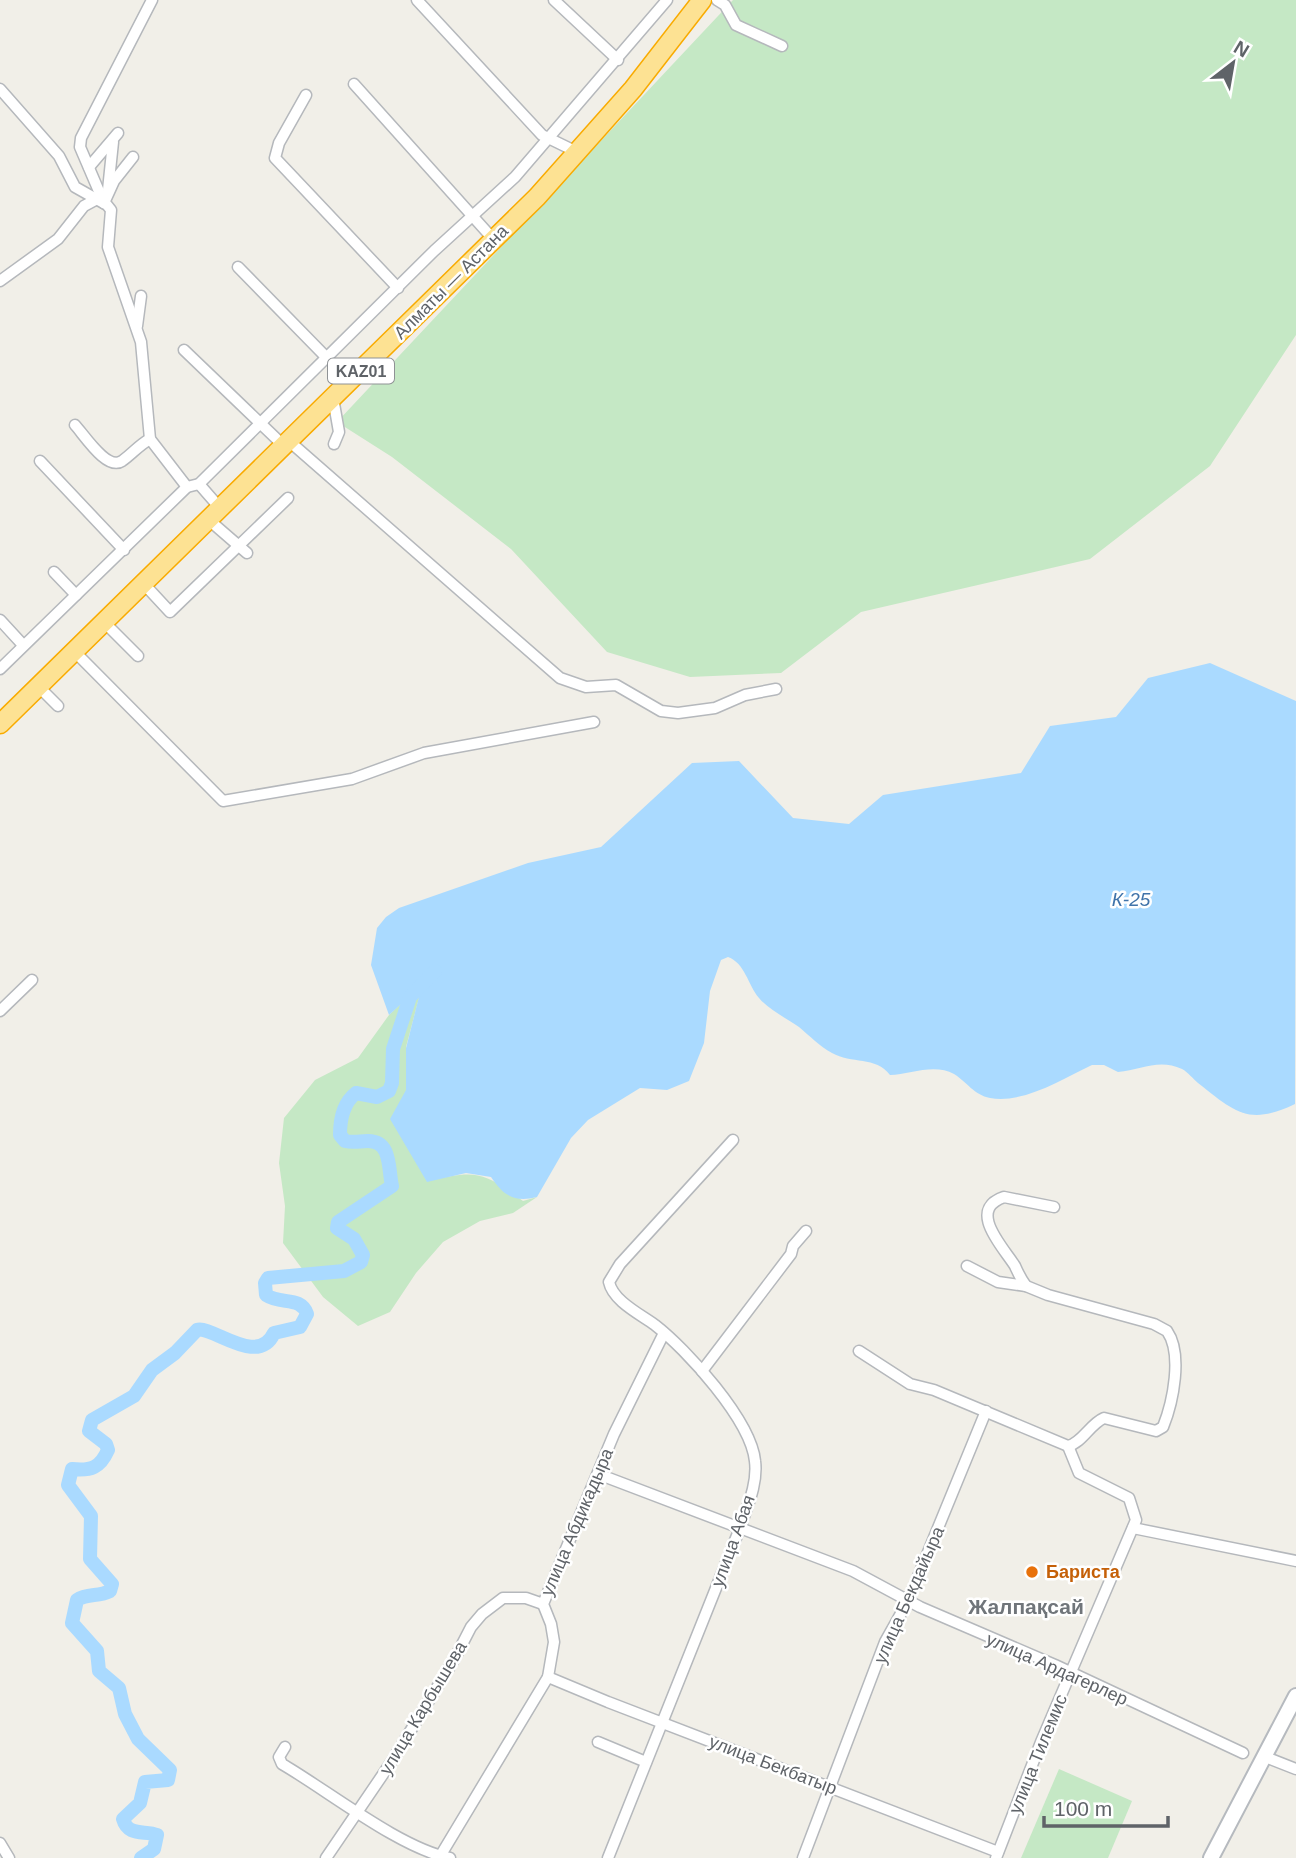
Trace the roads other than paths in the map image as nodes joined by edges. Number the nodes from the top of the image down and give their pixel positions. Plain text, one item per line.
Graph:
1 (152, 0) edge
2 (416, 0) edge
3 (554, 0) edge
4 (667, 0) edge
5 (702, 0) edge
6 (717, 0) edge
7 (782, 46) dead end
8 (618, 60) junction
9 (354, 84) dead end
10 (0, 89) edge
11 (306, 95) dead end
12 (549, 140) junction
13 (577, 152) junction
14 (133, 157) dead end
15 (89, 167) junction
16 (108, 192) junction
17 (101, 201) junction
18 (472, 216) junction
19 (494, 240) junction
20 (238, 267) dead end
21 (1, 279) edge
22 (398, 288) junction
23 (141, 296) dead end
24 (137, 327) junction
25 (184, 350) dead end
26 (326, 357) junction
27 (334, 398) junction
28 (259, 422) junction
29 (75, 425) dead end
30 (150, 439) junction
31 (287, 444) junction
32 (334, 444) dead end
33 (40, 461) dead end
34 (199, 484) junction
35 (187, 487) junction
36 (288, 498) dead end
37 (214, 514) junction
38 (124, 550) junction
39 (243, 550) junction
40 (54, 572) dead end
41 (144, 584) junction
42 (76, 595) junction
43 (0, 620) edge
44 (104, 622) junction
45 (23, 645) junction
46 (74, 651) junction
47 (138, 656) dead end
48 (0, 670) edge
49 (38, 686) junction
50 (776, 689) dead end
51 (58, 706) dead end
52 (594, 722) dead end
53 (0, 724) edge
54 (32, 980) dead end
55 (0, 1011) edge
56 (733, 1140) dead end
57 (1054, 1207) dead end
58 (806, 1231) dead end
59 (967, 1266) dead end
60 (1026, 1286) junction
61 (664, 1333) junction
62 (859, 1351) dead end
63 (702, 1371) junction
64 (986, 1411) junction
65 (1068, 1446) junction
66 (598, 1474) junction
67 (740, 1528) junction
68 (1133, 1528) junction
69 (1296, 1562) edge
70 (908, 1601) junction
71 (543, 1604) junction
72 (1070, 1674) junction
73 (548, 1676) junction
74 (1296, 1696) edge
75 (662, 1722) junction
76 (598, 1742) dead end
77 (285, 1747) dead end
78 (1243, 1753) dead end
79 (1263, 1756) junction
80 (646, 1762) junction
81 (1296, 1769) edge
82 (830, 1786) junction
83 (358, 1813) junction
84 (0, 1843) edge
85 (997, 1855) edge
86 (443, 1857) edge
87 (9, 1858) edge
88 (326, 1858) edge
89 (608, 1858) edge
90 (803, 1858) edge
91 (1211, 1858) edge

1 - 15 street
2 - 12 street
3 - 8 street
4 - 8 street
5 - 13 highway, Алматы — Астана / KАZ01
6 - 7 street
8 - 12 street
9 - 18 street
10 - 17 street
11 - 22 street
12 - 13 street
12 - 18 street
13 - 19 highway, Алматы — Астана / KАZ01
14 - 16 street
15 - 16 street
15 - 17 street
16 - 17 street
17 - 21 street
17 - 24 street
18 - 19 street
18 - 22 street
19 - 27 highway, Алматы — Астана / KАZ01
20 - 26 street
22 - 26 street
23 - 24 street
24 - 30 street
25 - 28 street
26 - 28 street
27 - 31 highway, Алматы — Астана / KАZ01
27 - 32 street
28 - 31 street
28 - 34 street
29 - 30 street
30 - 35 street
31 - 37 highway, Алматы — Астана / KАZ01
31 - 50 street
33 - 38 street
34 - 35 street
34 - 37 street
35 - 38 street
36 - 39 street
37 - 39 street
37 - 41 highway, Алматы — Астана / KАZ01
38 - 42 street
39 - 41 street
40 - 42 street
41 - 44 highway, Алматы — Астана / KАZ01
42 - 45 street
43 - 45 street
44 - 46 highway, Алматы — Астана / KАZ01
44 - 47 street
45 - 48 street
46 - 49 highway, Алматы — Астана / KАZ01
46 - 52 street
49 - 51 street
49 - 53 highway, Алматы — Астана / KАZ01
54 - 55 street
56 - 61 street, улица Абая
57 - 60 street
58 - 63 street
59 - 60 street
60 - 65 street
61 - 63 street, улица Абая
61 - 66 street, улица Абдикадыра
62 - 64 street
63 - 67 street, улица Абая
64 - 65 street
64 - 70 street, улица Бекдайыра
65 - 68 street
66 - 67 street, улица Ардагерлер
66 - 71 street, улица Абдикадыра
67 - 70 street, улица Ардагерлер
67 - 75 street, улица Абая
68 - 69 street
68 - 72 street, улица Тилемис
70 - 72 street, улица Ардагерлер
70 - 82 street, улица Бекдайыра
71 - 73 street, улица Абдикадыра
71 - 83 street, улица Карбышева
72 - 78 street, улица Ардагерлер
72 - 85 street, улица Тилемис
73 - 75 street, улица Бекбатыр
73 - 86 street, улица Абдикадыра
74 - 79 street
75 - 80 street, улица Абая
75 - 82 street, улица Бекбатыр
76 - 80 street
77 - 83 street
79 - 81 street
79 - 91 street
80 - 89 street, улица Абая
82 - 85 street, улица Бекбатыр
82 - 90 street, улица Бекдайыра
83 - 86 street
83 - 88 street, улица Карбышева
84 - 87 street

